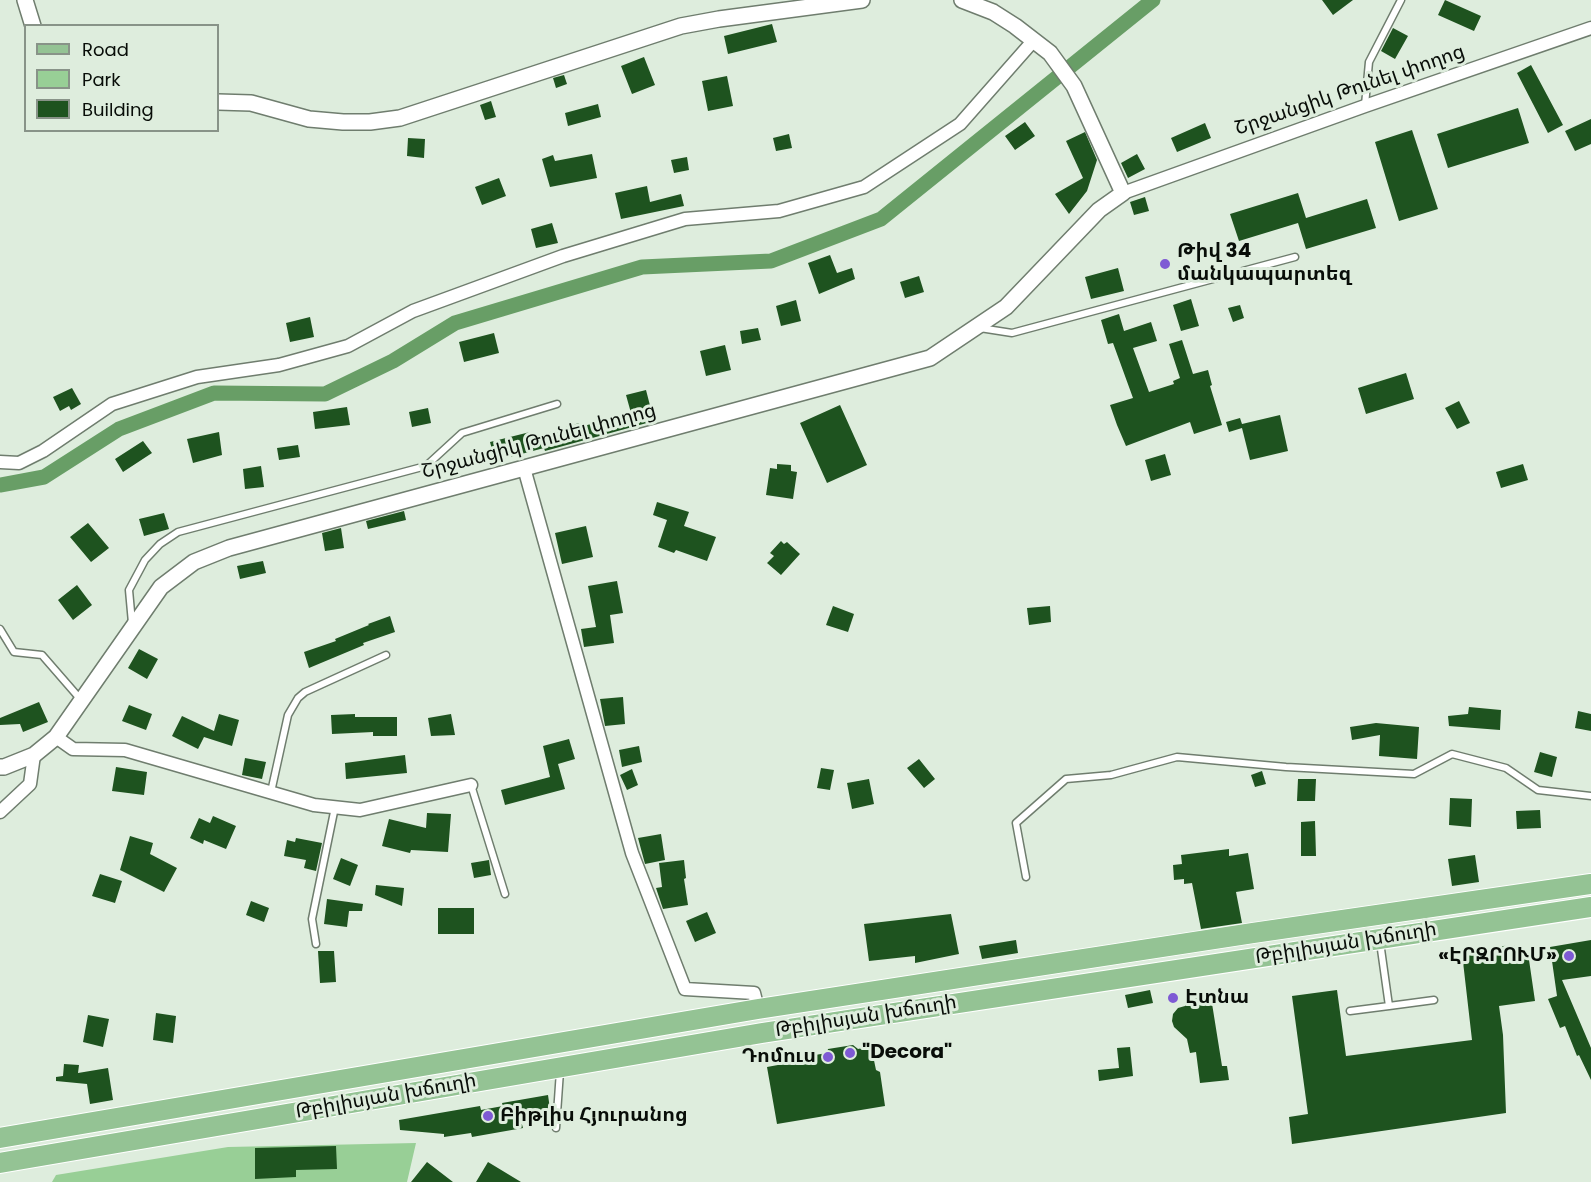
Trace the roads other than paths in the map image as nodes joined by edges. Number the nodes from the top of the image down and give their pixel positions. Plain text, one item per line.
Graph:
1 (25, 0) edge
2 (862, 0) edge
3 (966, 0) edge
4 (1401, 0) edge
5 (32, 24) edge
6 (1591, 28) edge
7 (1034, 40) junction
8 (219, 102) edge
9 (1365, 106) junction
10 (1123, 193) junction
11 (1295, 258) dead end
12 (976, 327) junction
13 (557, 404) dead end
14 (0, 462) edge
15 (524, 468) junction
16 (0, 628) edge
17 (132, 629) junction
18 (386, 655) dead end
19 (82, 701) junction
20 (56, 737) junction
21 (34, 755) junction
22 (0, 767) edge
23 (471, 785) joint
24 (271, 792) junction
25 (1591, 796) edge
26 (335, 807) junction
27 (0, 812) edge
28 (1026, 877) dead end
29 (1591, 884) edge
30 (505, 894) dead end
31 (1591, 907) edge
32 (1379, 939) junction
33 (316, 944) dead end
34 (1434, 1000) dead end
35 (1389, 1006) junction
36 (759, 1009) junction
37 (1350, 1011) dead end
38 (560, 1067) junction
39 (556, 1128) dead end
40 (0, 1138) edge
41 (0, 1163) edge

1 - 5 street
2 - 8 street
3 - 7 street
4 - 9 lane
6 - 9 street, Շրջանցիկ Թունել փողոց
7 - 10 street
7 - 14 street
9 - 10 street, Շրջանցիկ Թունել փողոց
10 - 12 street, Շրջանցիկ Թունել փողոց
11 - 12 lane
12 - 15 street, Շրջանցիկ Թունել փողոց
13 - 17 lane
15 - 17 street, Շրջանցիկ Թունել փողոց
15 - 36 street
16 - 19 lane
17 - 19 street, Շրջանցիկ Թունել փողոց
18 - 24 lane
19 - 20 street, Շրջանցիկ Թունել փողոց
20 - 21 street, Շրջանցիկ Թունել փողոց
20 - 24 street
21 - 22 street, Շրջանցիկ Թունել փողոց
21 - 27 street
23 - 26 street
23 - 30 lane
24 - 26 street
25 - 28 lane
26 - 33 lane
29 - 36 main road, Թբիլիսյան խճուղի
31 - 32 main road, Թբիլիսյան խճուղի
32 - 35 lane
32 - 38 main road, Թբիլիսյան խճուղի
34 - 35 lane
35 - 37 lane
36 - 40 main road, Թբիլիսյան խճուղի
38 - 39 lane
38 - 41 main road, Թբիլիսյան խճուղի

